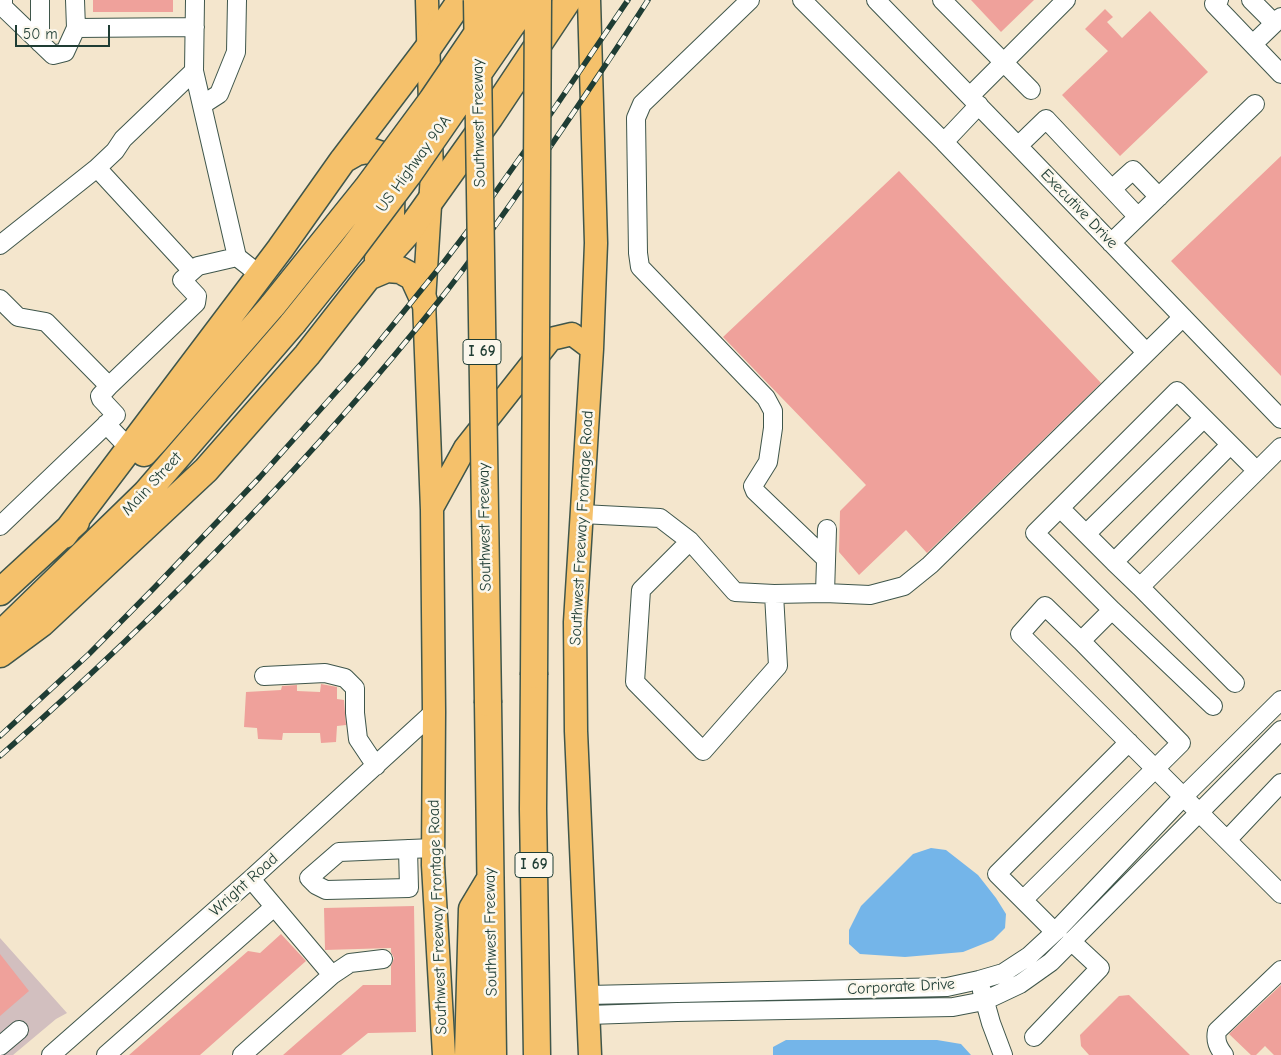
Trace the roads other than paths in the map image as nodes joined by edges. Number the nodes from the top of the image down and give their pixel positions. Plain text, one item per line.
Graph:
1 (3, 0) edge
2 (40, 0) edge
3 (76, 0) edge
4 (195, 0) edge
5 (237, 0) edge
6 (427, 0) edge
7 (461, 0) edge
8 (477, 0) edge
9 (500, 0) edge
10 (528, 0) edge
11 (538, 0) edge
12 (568, 0) edge
13 (589, 0) edge
14 (750, 0) edge
15 (802, 0) edge
16 (876, 0) edge
17 (942, 0) edge
18 (1066, 0) edge
19 (1219, 0) edge
20 (1251, 0) edge
21 (1278, 20) edge
22 (195, 27) junction
23 (76, 28) junction
24 (40, 44) junction
25 (1252, 44) junction
26 (428, 48) junction
27 (1003, 63) junction
28 (194, 70) junction
29 (1281, 74) edge
30 (429, 81) junction
31 (1031, 90) dead end
32 (975, 101) junction
33 (1254, 104) dead end
34 (202, 105) junction
35 (490, 117) junction
36 (944, 142) junction
37 (1018, 146) junction
38 (343, 160) junction
39 (97, 168) junction
40 (1112, 189) junction
41 (1159, 197) junction
42 (431, 201) junction
43 (1138, 216) junction
44 (1111, 243) junction
45 (0, 245) edge
46 (237, 257) junction
47 (192, 271) junction
48 (260, 276) junction
49 (368, 277) junction
50 (0, 299) edge
51 (424, 301) junction
52 (273, 305) joint
53 (1182, 317) junction
54 (293, 324) joint
55 (592, 349) junction
56 (1146, 352) junction
57 (109, 386) junction
58 (1204, 418) junction
59 (1281, 419) edge
60 (106, 424) junction
61 (1230, 445) junction
62 (1281, 447) edge
63 (129, 448) junction
64 (1257, 471) junction
65 (1060, 508) junction
66 (432, 510) junction
67 (582, 514) junction
68 (0, 526) edge
69 (827, 529) dead end
70 (1086, 534) junction
71 (64, 535) junction
72 (690, 541) junction
73 (826, 559) junction
74 (1114, 562) junction
75 (2, 586) edge
76 (1140, 588) junction
77 (825, 593) junction
78 (774, 594) junction
79 (1112, 610) junction
80 (0, 635) edge
81 (1081, 641) junction
82 (0, 654) edge
83 (264, 676) dead end
84 (1235, 683) dead end
85 (1281, 700) edge
86 (1213, 706) dead end
87 (434, 712) junction
88 (1281, 730) edge
89 (1129, 742) junction
90 (376, 766) junction
91 (1155, 768) junction
92 (1281, 784) edge
93 (1184, 796) junction
94 (1199, 812) junction
95 (1227, 840) junction
96 (433, 848) junction
97 (408, 849) junction
98 (251, 879) junction
99 (490, 880) junction
100 (1281, 894) edge
101 (1023, 900) junction
102 (274, 907) junction
103 (1055, 932) junction
104 (1072, 941) junction
105 (383, 959) dead end
106 (1281, 970) edge
107 (332, 976) junction
108 (979, 980) junction
109 (984, 1001) junction
110 (589, 1005) junction
111 (19, 1030) dead end
112 (1034, 1037) dead end
113 (0, 1046) edge
114 (51, 1055) edge
115 (106, 1055) edge
116 (242, 1055) edge
117 (444, 1055) edge
118 (468, 1055) edge
119 (493, 1055) edge
120 (537, 1055) edge
121 (590, 1055) edge
122 (1003, 1055) edge
123 (1224, 1055) edge

1 - 24 street
2 - 24 street
3 - 23 street
4 - 22 street
5 - 34 street
6 - 26 main road, Southwest Freeway Frontage Road
7 - 26 highway
8 - 99 highway, Southwest Freeway / I 69, bridge
9 - 52 highway, US Highway 90A, bridge
10 - 54 highway, US Highway 90A, bridge
11 - 120 highway, I 69, bridge
12 - 35 highway
13 - 55 main road, Southwest Freeway Frontage Road
14 - 73 street
15 - 36 street
16 - 32 street, Executive Drive
17 - 27 street
18 - 27 street
19 - 25 street
20 - 21 street
21 - 25 street
22 - 23 street
22 - 28 street
23 - 24 street
25 - 29 street
26 - 30 main road, Southwest Freeway Frontage Road
26 - 38 highway
27 - 31 street
27 - 32 street
28 - 34 street
28 - 39 street
30 - 35 highway
30 - 42 main road, Southwest Freeway Frontage Road
32 - 36 street
32 - 37 street, Executive Drive
33 - 41 street
34 - 46 street
35 - 42 highway
36 - 56 street
37 - 40 street
37 - 44 street, Executive Drive
38 - 48 highway
38 - 49 highway
39 - 45 street
39 - 47 street
40 - 41 street
40 - 43 street
41 - 43 street
42 - 49 highway
42 - 51 main road, Southwest Freeway Frontage Road
43 - 44 street
44 - 53 street, Executive Drive
46 - 47 street
46 - 48 street
47 - 57 street
48 - 63 highway
49 - 51 highway
49 - 82 highway
50 - 57 street
51 - 66 main road, Southwest Freeway Frontage Road
52 - 71 highway, Main Street
53 - 56 street
53 - 59 street, Executive Drive
54 - 80 highway, Main Street
55 - 66 main road
55 - 67 main road, Southwest Freeway Frontage Road
56 - 77 street
57 - 60 street
58 - 61 street
58 - 65 street
58 - 70 street
60 - 63 street
60 - 68 street
61 - 64 street
61 - 74 street
62 - 64 street
63 - 71 highway
64 - 76 street
65 - 70 street
65 - 79 street
66 - 87 main road, Southwest Freeway Frontage Road
67 - 72 street
67 - 110 main road, Southwest Freeway Frontage Road
69 - 73 street
70 - 74 street
71 - 75 highway, Main Street
72 - 78 street
72 - 78 street
73 - 77 street
74 - 76 street
76 - 84 street
77 - 78 street
79 - 81 street
79 - 86 street
81 - 89 street
81 - 91 street
83 - 90 street
85 - 93 street, Corporate Drive
87 - 90 street, Wright Road
87 - 96 main road, Southwest Freeway Frontage Road
88 - 94 street, Corporate Drive
89 - 91 street
89 - 101 street
90 - 98 street, Wright Road
91 - 93 street
91 - 101 street
92 - 95 street
93 - 94 street
93 - 103 street, Corporate Drive
94 - 95 street
94 - 104 street, Corporate Drive
95 - 100 street
96 - 97 street
96 - 117 main road, Southwest Freeway Frontage Road
97 - 97 street
98 - 102 street
98 - 114 street, Wright Road
99 - 118 highway
99 - 119 highway, Southwest Freeway / I 69
101 - 103 street
102 - 107 street
102 - 115 street
103 - 108 street, Corporate Drive
104 - 109 street, Corporate Drive
104 - 112 street
105 - 107 street
106 - 123 street
107 - 116 street
108 - 109 street
108 - 110 street, Corporate Drive
109 - 110 street, Corporate Drive
109 - 122 street
110 - 121 main road, Southwest Freeway Frontage Road
111 - 113 street

